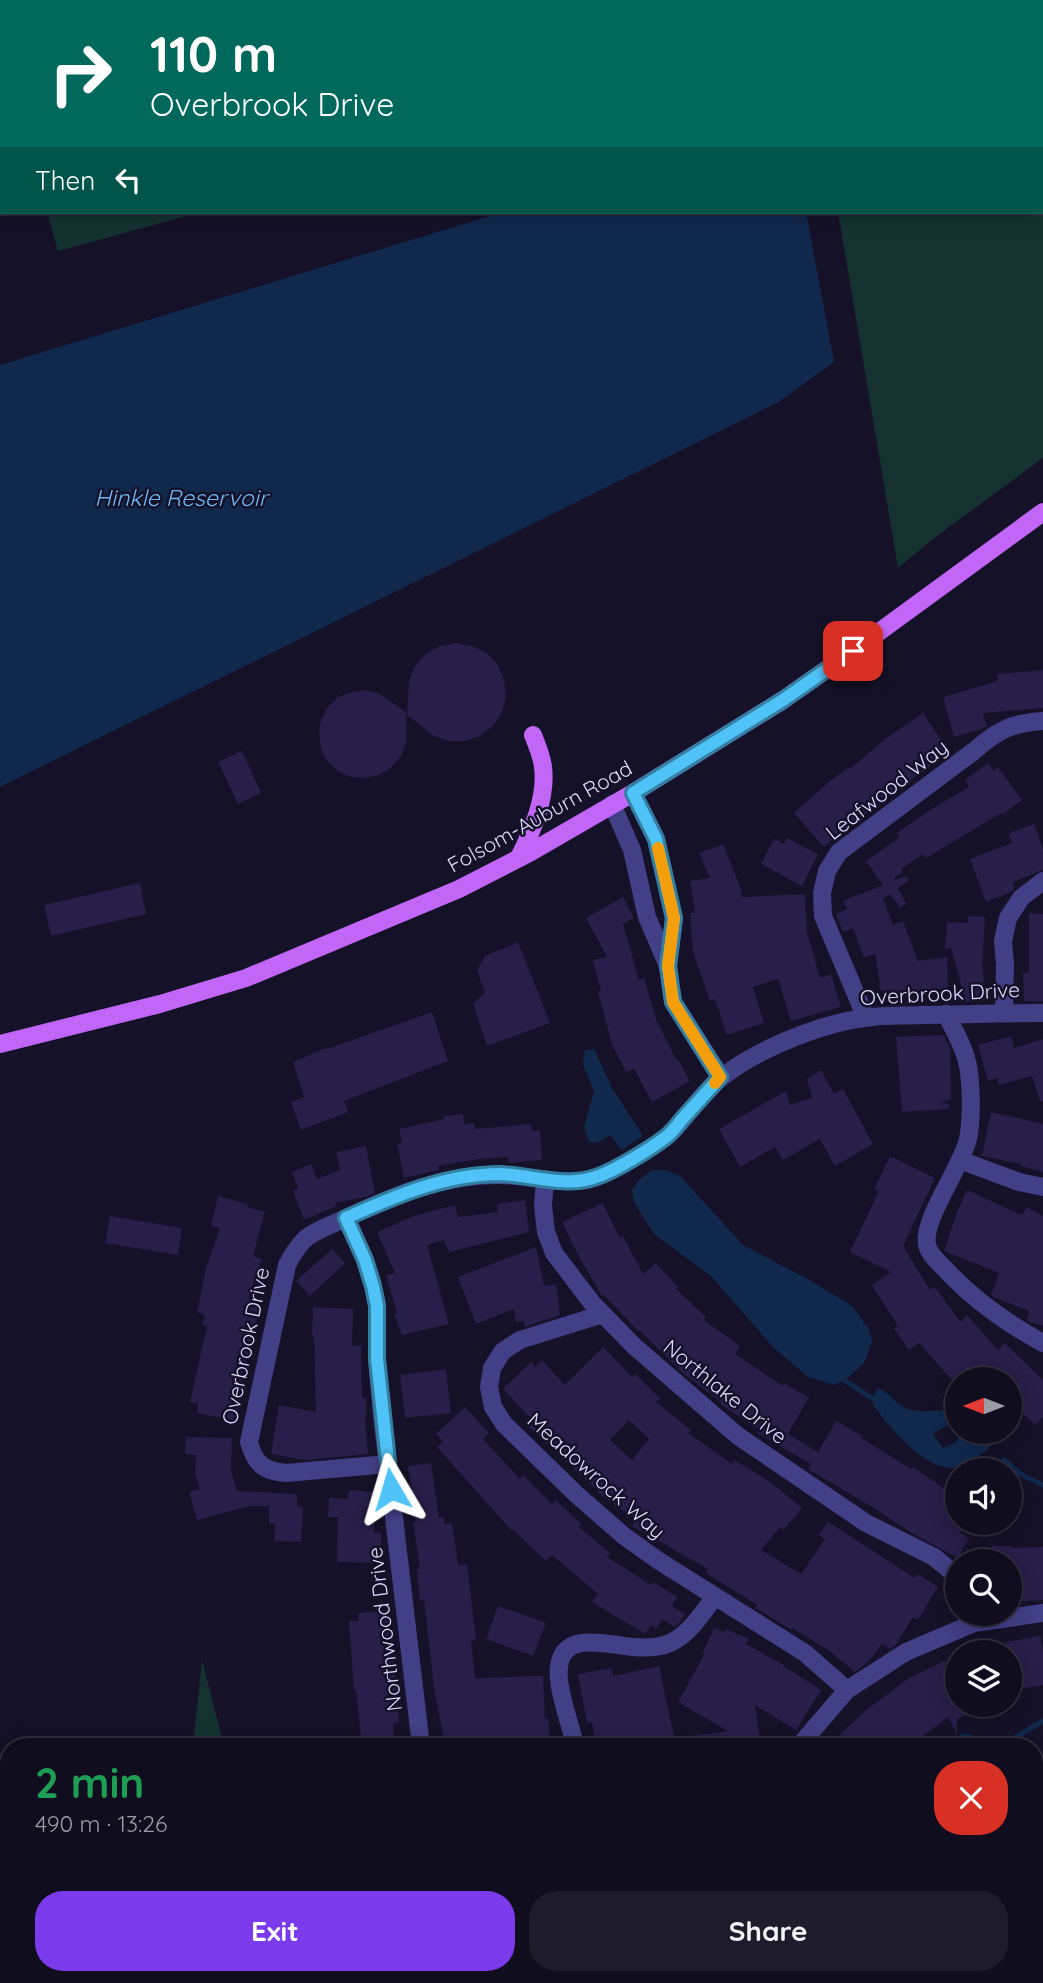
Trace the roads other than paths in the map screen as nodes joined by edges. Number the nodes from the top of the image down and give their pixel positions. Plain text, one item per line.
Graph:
1 (1043, 512) edge
2 (1043, 721) edge
3 (533, 735) dead end
4 (633, 793) junction
5 (612, 804) junction
6 (519, 858) junction
7 (1043, 881) edge
8 (668, 966) junction
9 (1004, 1013) junction
10 (1043, 1013) edge
11 (946, 1014) junction
12 (866, 1018) junction
13 (0, 1044) edge
14 (720, 1077) junction
15 (960, 1160) junction
16 (545, 1179) junction
17 (1043, 1187) edge
18 (346, 1218) junction
19 (603, 1314) junction
20 (1043, 1343) edge
21 (388, 1464) junction
22 (945, 1567) edge
23 (715, 1597) junction
24 (1043, 1613) edge
25 (1022, 1615) edge
26 (958, 1626) edge
27 (847, 1690) junction
28 (420, 1738) edge
29 (573, 1738) edge
30 (806, 1738) edge

1 - 4 main road, Folsom-Auburn Road
2 - 12 street, Leafwood Way
3 - 6 main road
4 - 5 main road, Folsom-Auburn Road
4 - 8 street
5 - 6 main road, Folsom-Auburn Road
5 - 8 street
6 - 13 main road, Folsom-Auburn Road
7 - 9 street
8 - 14 street
9 - 10 street, Overbrook Drive
9 - 11 street, Overbrook Drive
11 - 12 street, Overbrook Drive
11 - 15 street
12 - 14 street, Overbrook Drive
14 - 16 street, Overbrook Drive
15 - 17 street
15 - 20 street
16 - 18 street, Overbrook Drive
16 - 19 street, Northlake Drive
18 - 21 street, Northwood Drive
18 - 21 street, Overbrook Drive
19 - 22 street, Northlake Drive
19 - 23 street, Meadowrock Way
21 - 28 street, Northwood Drive
23 - 27 street, Meadowrock Way
23 - 29 street
24 - 25 street
26 - 27 street
27 - 30 street

